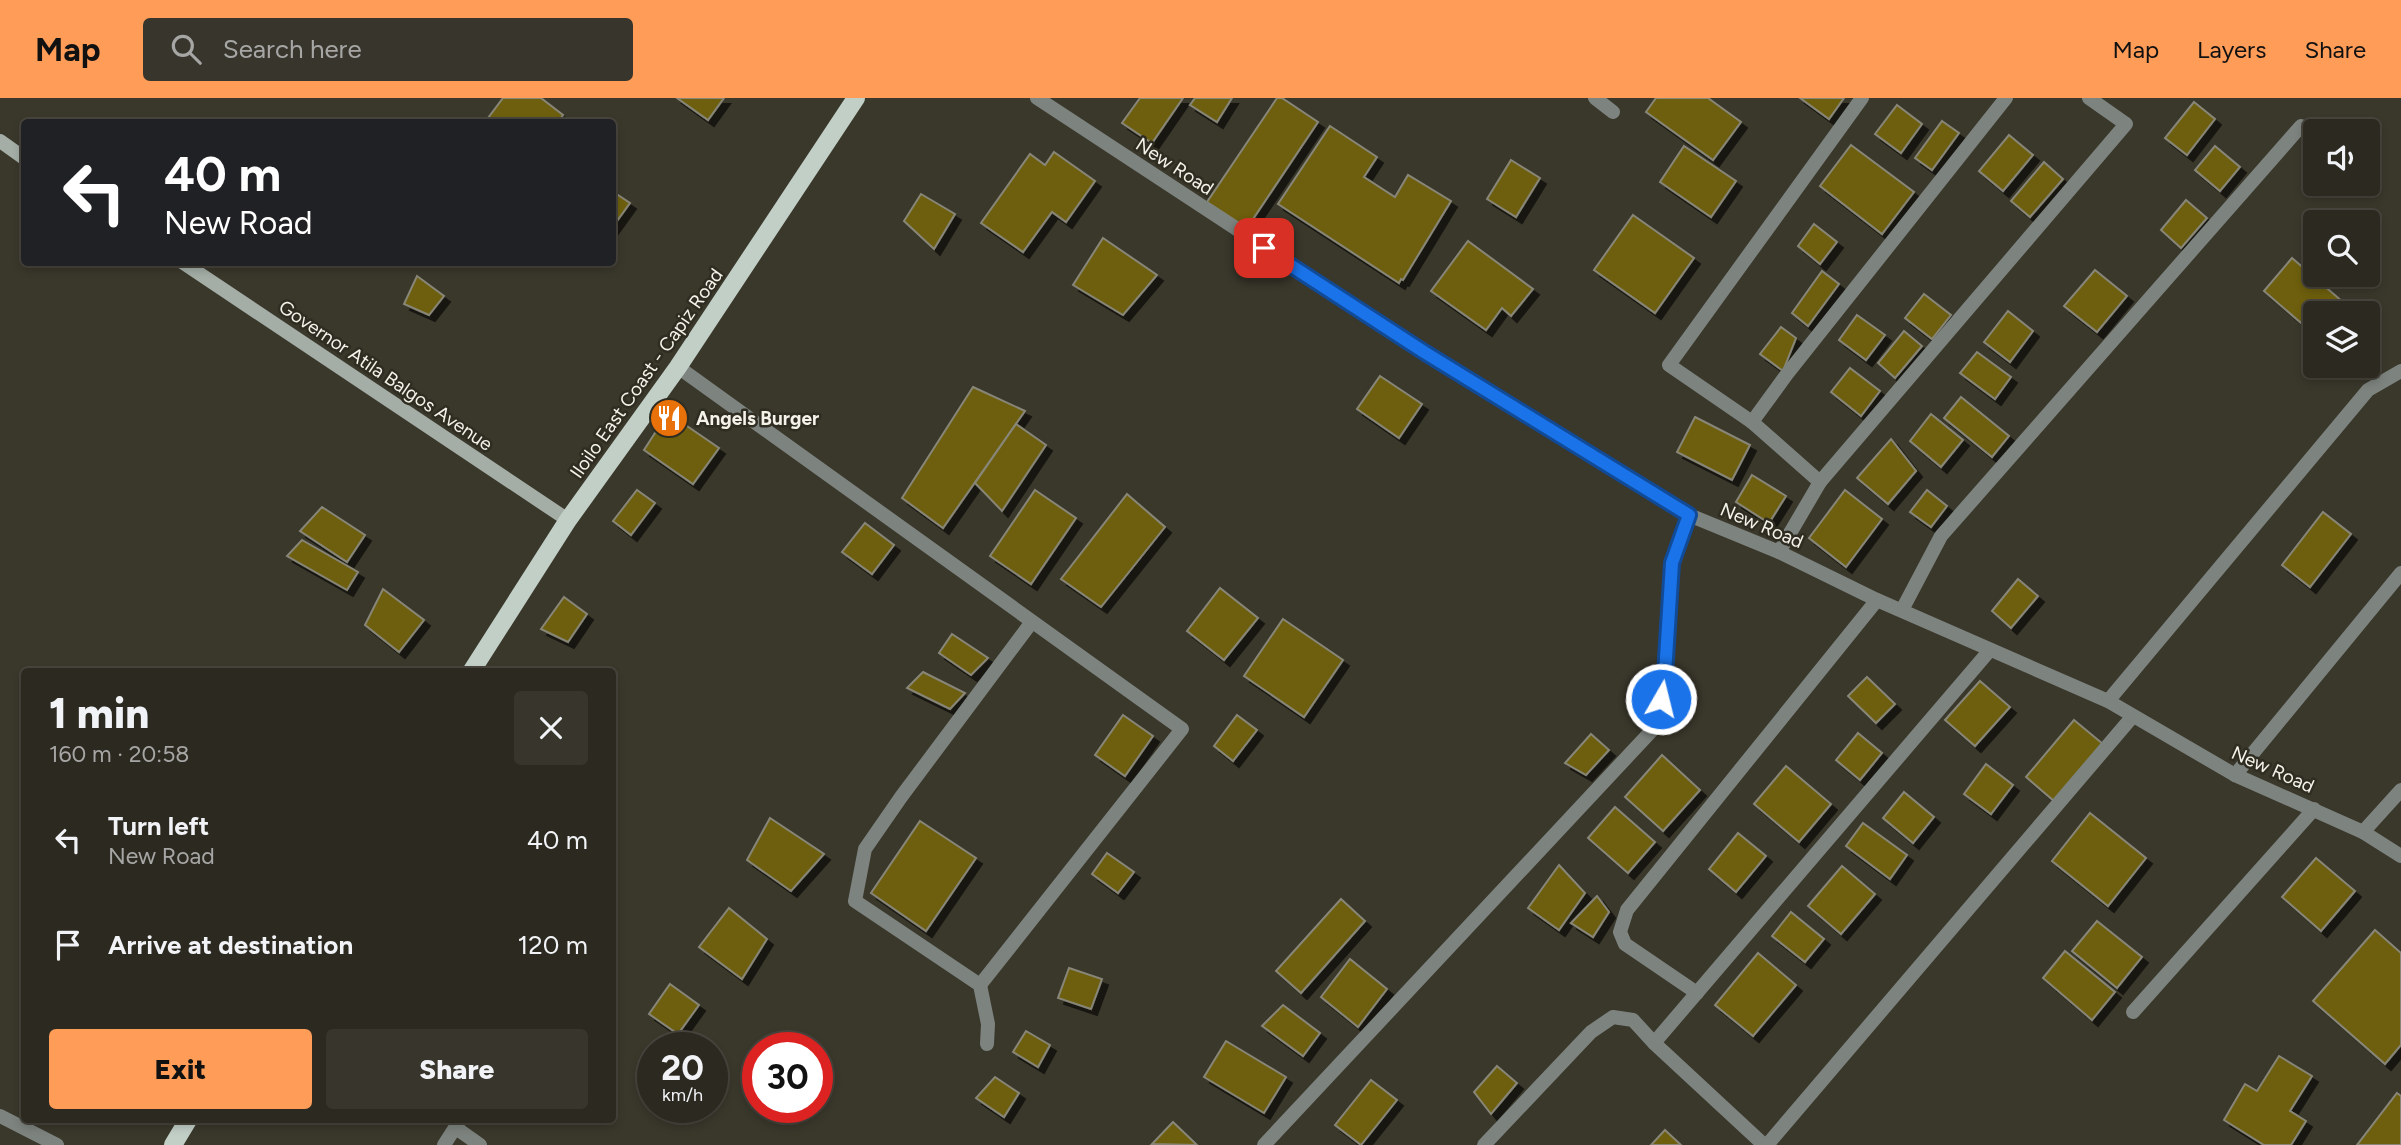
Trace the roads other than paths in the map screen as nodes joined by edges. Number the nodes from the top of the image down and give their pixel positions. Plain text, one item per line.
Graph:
1 (856, 98) edge
2 (1037, 98) edge
3 (1595, 98) edge
4 (1862, 98) edge
5 (2006, 98) edge
6 (2089, 98) edge
7 (1613, 112) dead end
8 (2301, 126) dead end
9 (0, 141) edge
10 (21, 156) edge
11 (188, 266) edge
12 (678, 368) junction
13 (2401, 371) edge
14 (1752, 422) junction
15 (1820, 482) junction
16 (1689, 515) junction
17 (568, 520) junction
18 (1779, 552) junction
19 (2401, 573) edge
20 (1877, 600) junction
21 (1902, 610) junction
22 (1031, 623) junction
23 (1990, 650) junction
24 (474, 668) edge
25 (2108, 701) junction
26 (2133, 716) junction
27 (2235, 775) junction
28 (2401, 790) edge
29 (2314, 809) junction
30 (2363, 832) junction
31 (2401, 856) edge
32 (979, 985) junction
33 (1697, 993) junction
34 (2133, 1012) dead end
35 (1654, 1043) junction
36 (987, 1044) dead end
37 (0, 1116) edge
38 (186, 1123) edge
39 (458, 1124) edge
40 (57, 1145) edge
41 (173, 1145) edge
42 (444, 1145) edge
43 (480, 1145) edge
44 (1264, 1145) edge
45 (1484, 1145) edge
46 (1766, 1145) edge

1 - 12 main road, Iloilo East Coast - Capiz Road
2 - 16 street, New Road
3 - 7 street
4 - 14 street
5 - 14 street
6 - 15 street
8 - 21 street
9 - 10 main road
11 - 17 main road, Governor Atila Balgos Avenue
12 - 17 main road, Iloilo East Coast - Capiz Road
12 - 22 street
13 - 25 street
14 - 15 street
15 - 18 street
16 - 18 street, New Road
16 - 44 street
17 - 24 main road, Iloilo East Coast - Capiz Road
18 - 20 street, New Road
19 - 27 street
20 - 21 street, New Road
20 - 33 street
21 - 23 street, New Road
22 - 32 street
22 - 32 street
23 - 25 street, New Road
23 - 33 street
25 - 26 street, New Road
26 - 27 street, New Road
26 - 46 street
27 - 29 street, New Road
28 - 30 street
29 - 30 street, New Road
29 - 34 street
30 - 31 street, New Road
32 - 36 street
33 - 35 street
35 - 45 street
35 - 46 street
37 - 40 street
38 - 41 main road
39 - 42 street
39 - 43 street

